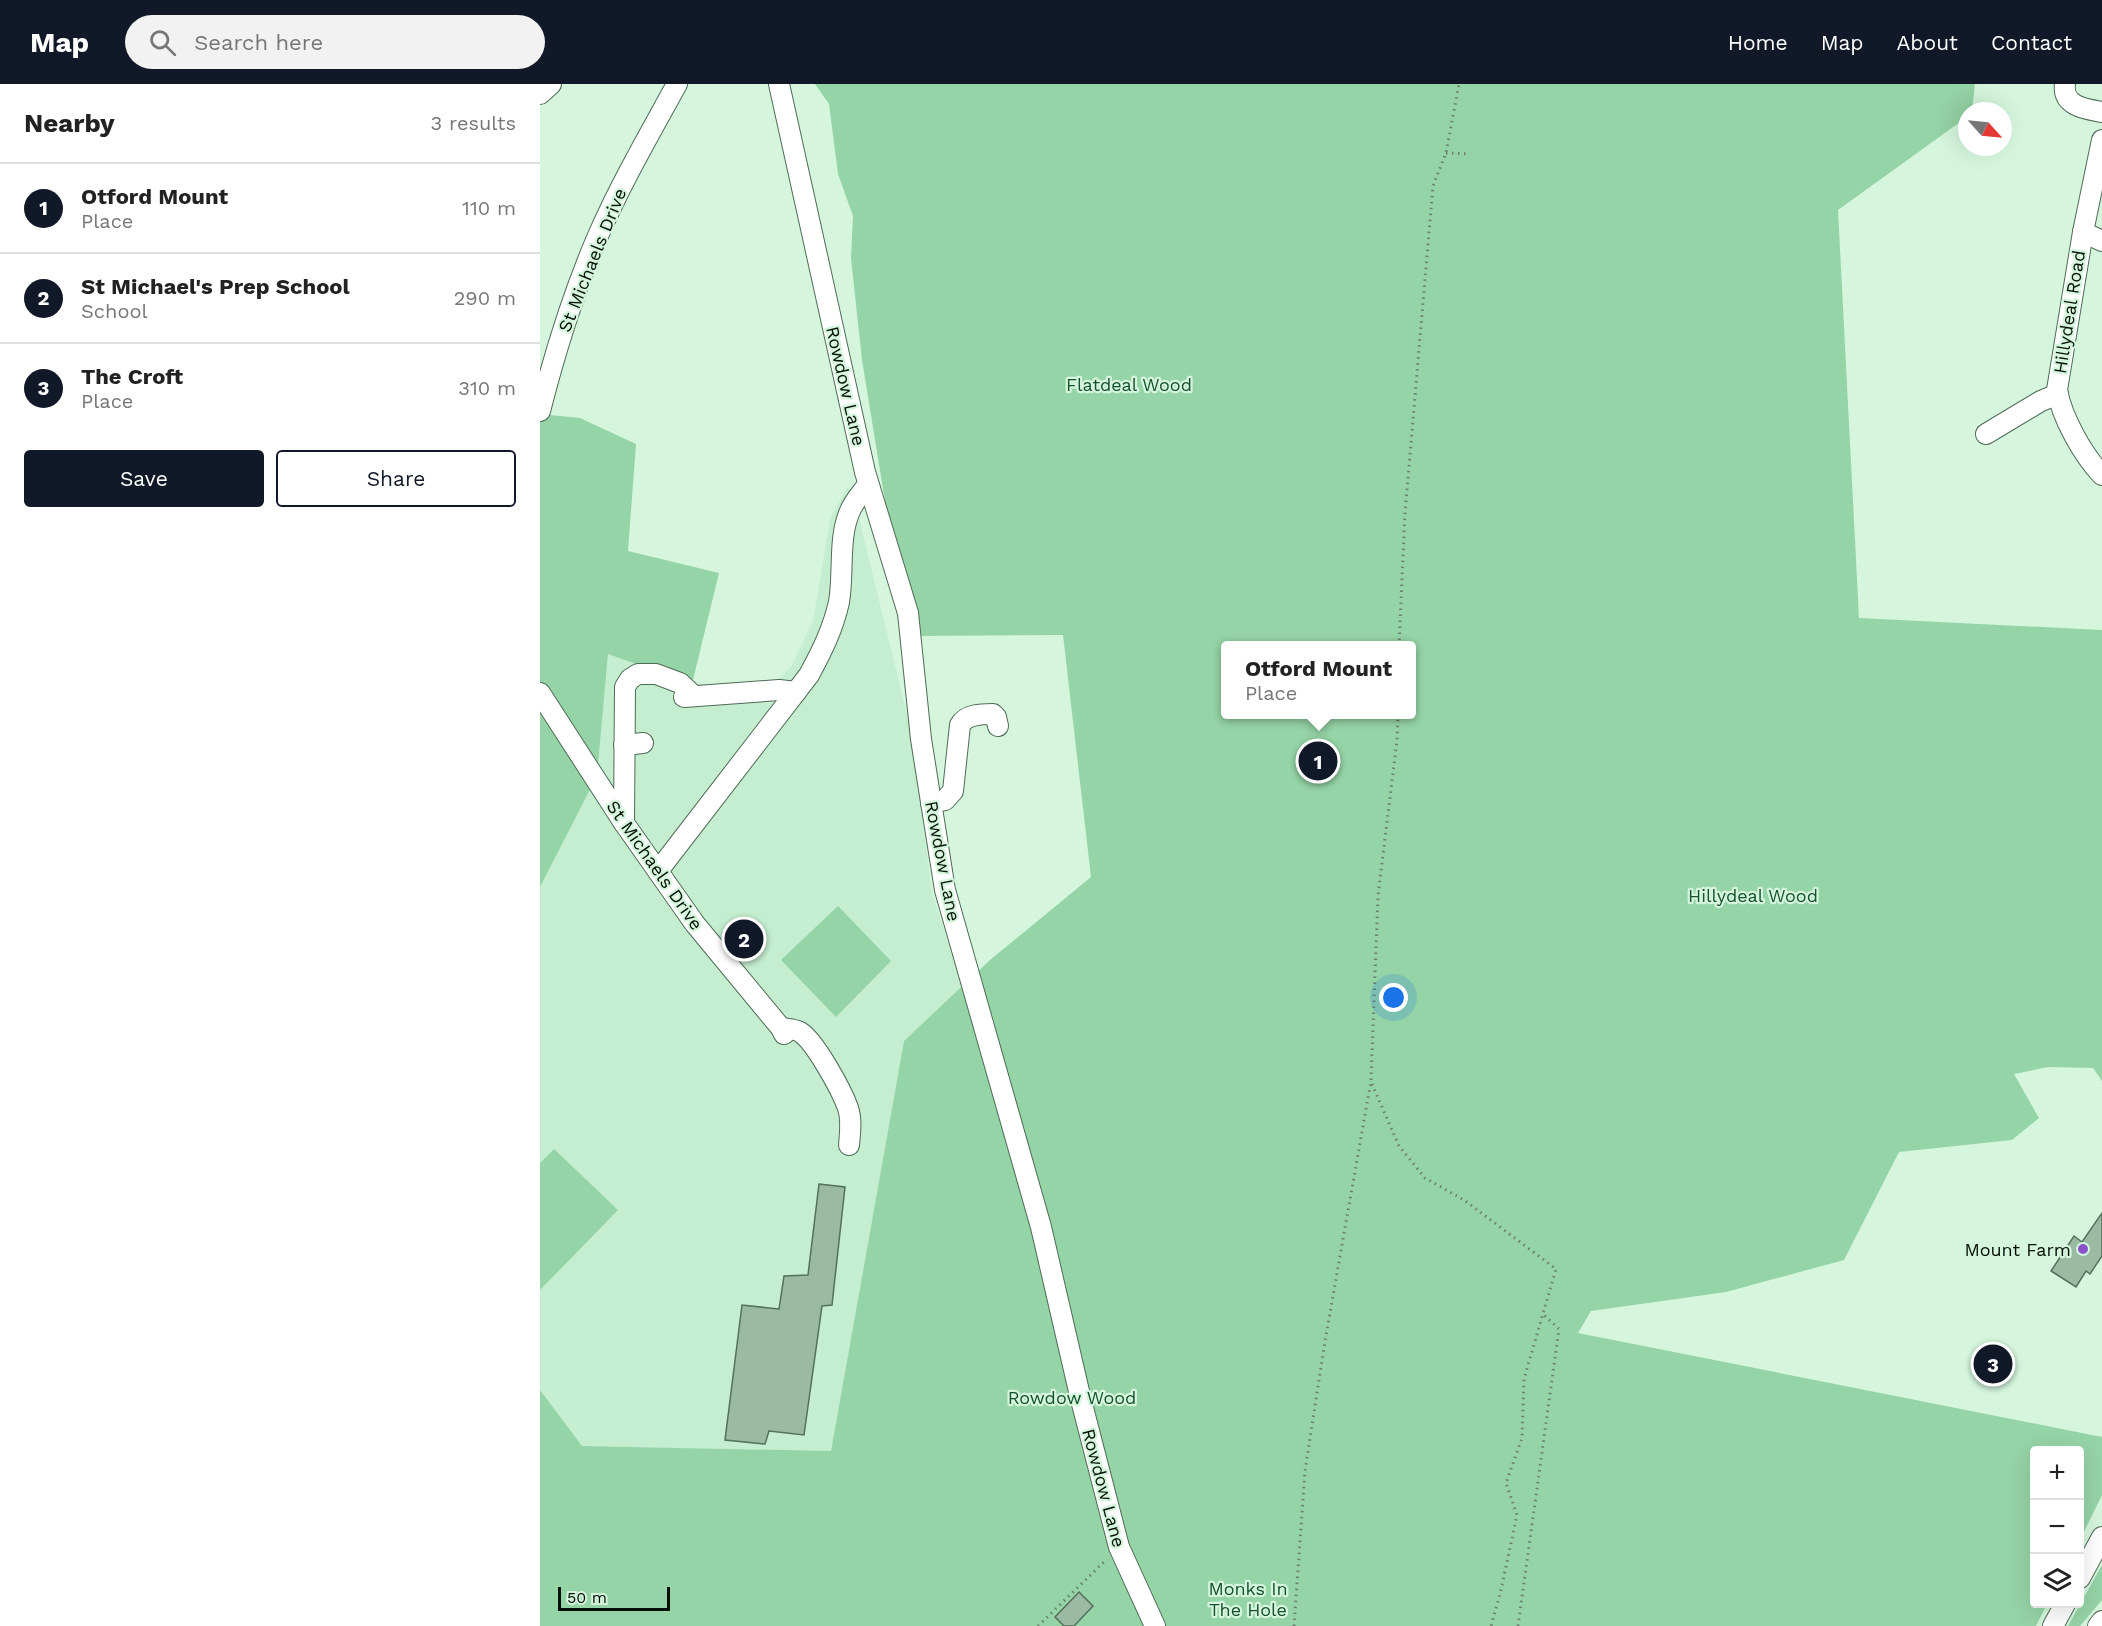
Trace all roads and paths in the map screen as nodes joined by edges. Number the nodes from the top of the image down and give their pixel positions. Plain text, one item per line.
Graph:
1 (551, 84) edge
2 (677, 84) edge
3 (779, 84) edge
4 (1459, 84) edge
5 (2065, 84) edge
6 (540, 94) edge
7 (2102, 112) edge
8 (2102, 140) edge
9 (1446, 153) junction
10 (1470, 154) dead end
11 (2083, 232) junction
12 (2102, 241) edge
13 (2058, 394) junction
14 (540, 411) edge
15 (1986, 434) dead end
16 (2102, 475) edge
17 (868, 484) junction
18 (1400, 641) edge
19 (796, 692) junction
20 (540, 693) edge
21 (1398, 719) edge
22 (998, 726) dead end
23 (931, 803) junction
24 (624, 823) junction
25 (658, 872) junction
26 (1371, 1082) junction
27 (849, 1145) dead end
28 (1544, 1314) junction
29 (2102, 1537) edge
30 (1119, 1547) junction
31 (2084, 1569) edge
32 (2063, 1608) edge
33 (2102, 1621) edge
34 (1038, 1626) edge
35 (1155, 1626) edge
36 (1294, 1626) edge
37 (1491, 1626) edge
38 (1518, 1626) edge
39 (2053, 1626) edge
40 (2098, 1626) edge

1 - 6 street
2 - 14 street, St Michaels Drive
3 - 17 street, Rowdow Lane
4 - 9 path
5 - 7 street
8 - 11 street, Hillydeal Road
9 - 10 path
9 - 18 path
11 - 12 street
11 - 13 street, Hillydeal Road
13 - 15 street
13 - 16 street, Hillydeal Road
17 - 19 street
17 - 23 street, Rowdow Lane
19 - 24 street
19 - 25 street
20 - 24 street, St Michaels Drive
21 - 26 path
22 - 23 street
23 - 30 street, Rowdow Lane
24 - 25 street, St Michaels Drive
25 - 27 street, St Michaels Drive
26 - 28 path
26 - 36 path
28 - 37 path
28 - 38 path
29 - 31 street
30 - 34 path
30 - 35 street, Rowdow Lane
32 - 39 street
33 - 40 street

